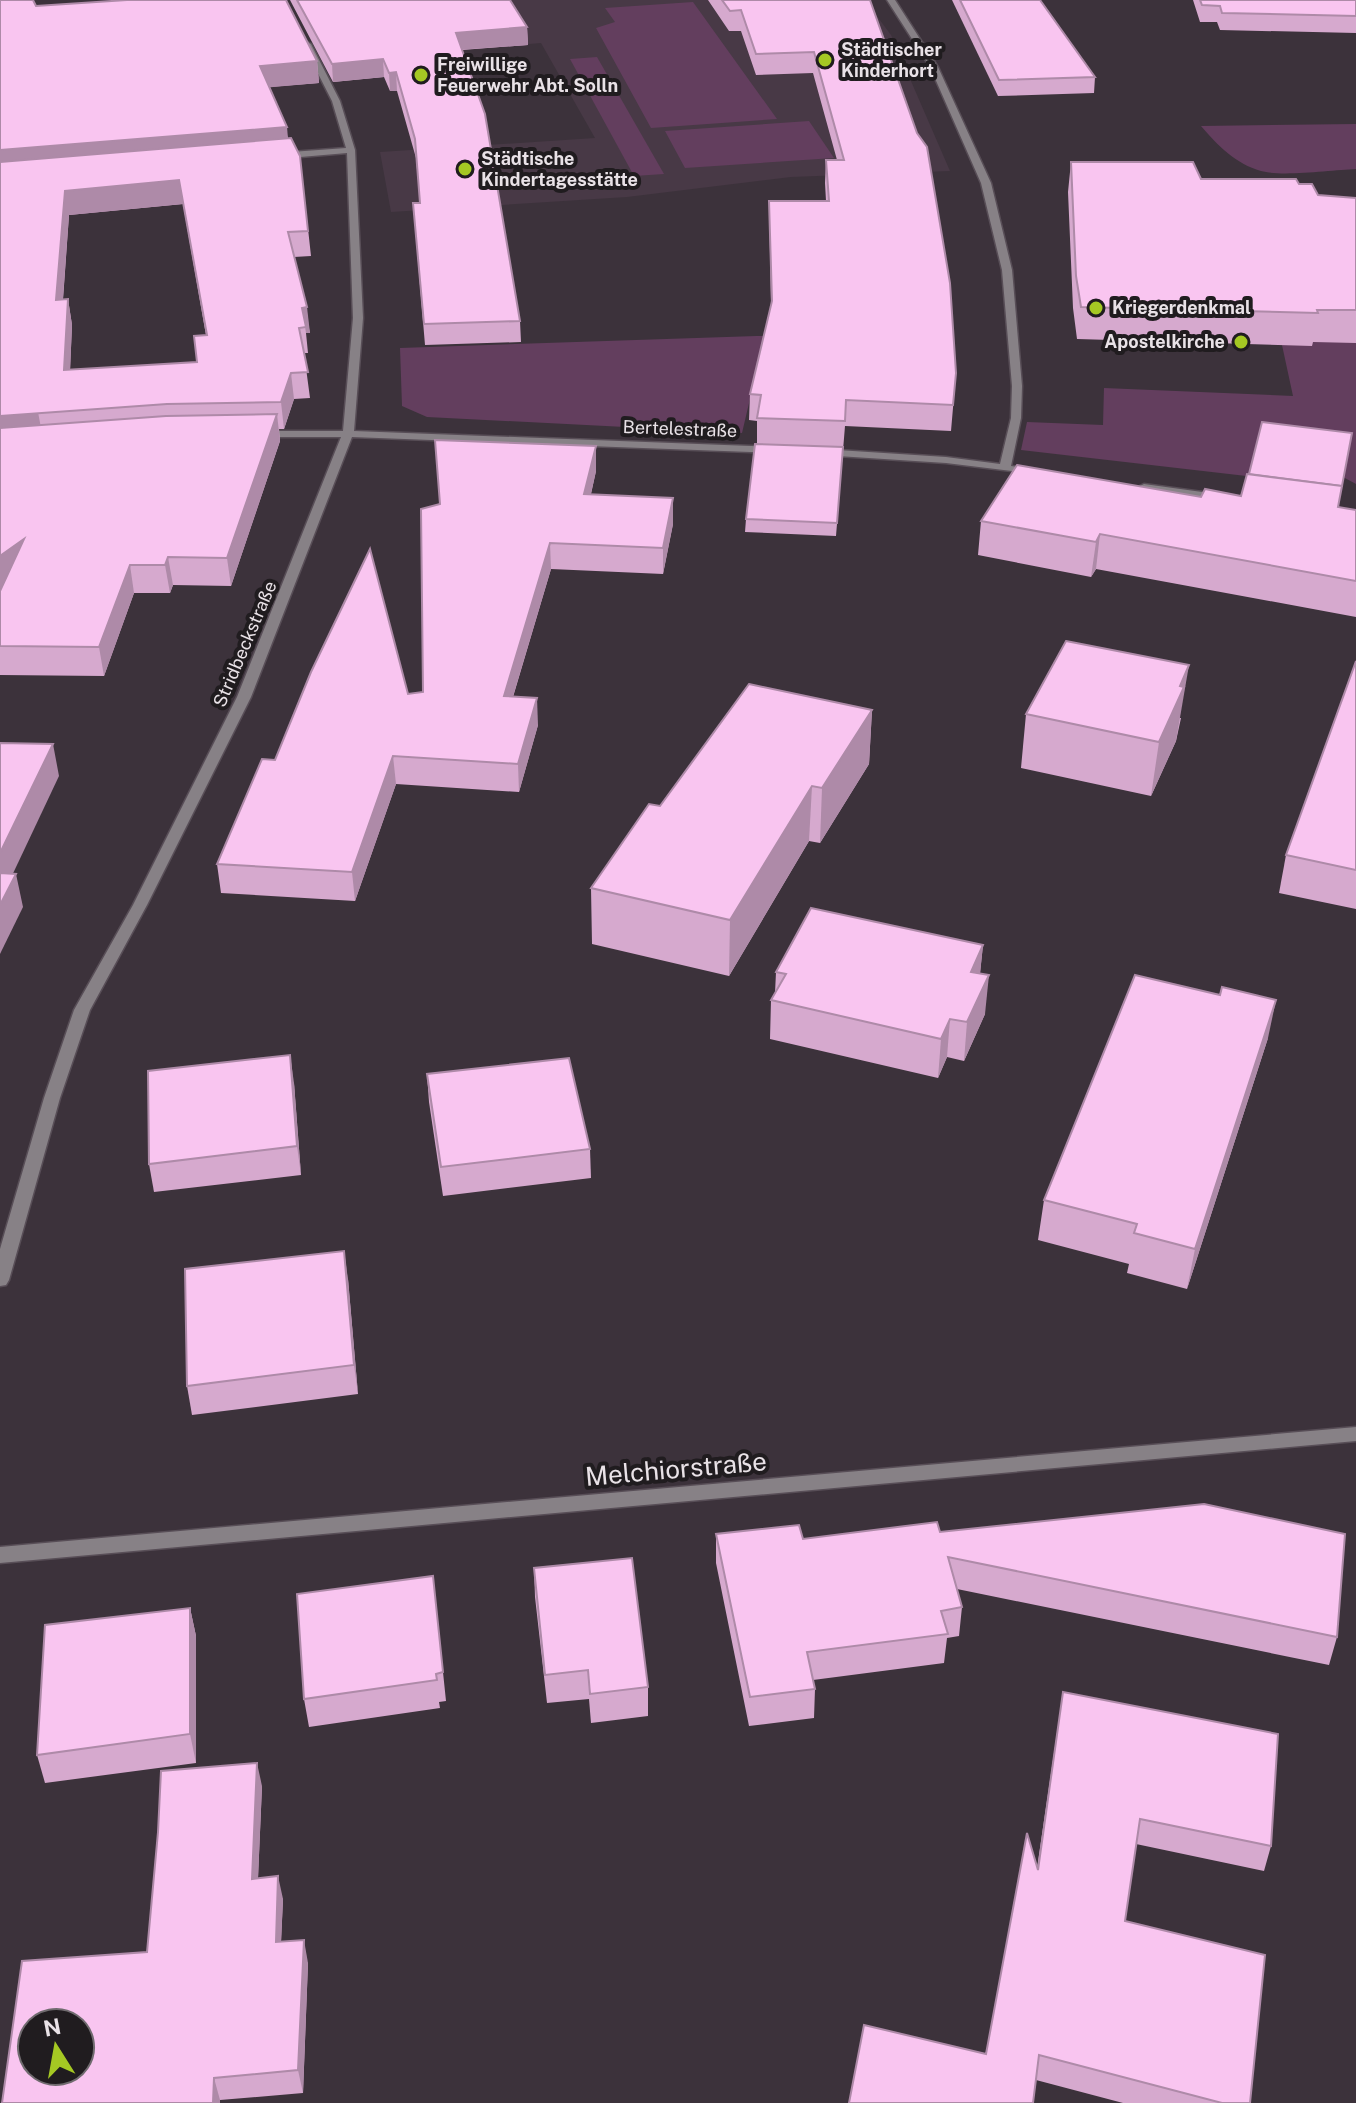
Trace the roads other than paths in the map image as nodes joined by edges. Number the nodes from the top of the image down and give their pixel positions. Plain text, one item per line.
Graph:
1 (891, 0) edge
2 (303, 37) edge
3 (351, 150) junction
4 (260, 158) edge
5 (243, 434) edge
6 (348, 434) junction
7 (782, 451) edge
8 (812, 452) edge
9 (1005, 468) junction
10 (1050, 475) edge
11 (1125, 485) edge
12 (1232, 499) edge
13 (0, 1280) edge
14 (1356, 1434) edge
15 (0, 1555) edge

1 - 9 street
2 - 3 street, Stridbeckstraße
3 - 4 street
3 - 6 street, Stridbeckstraße
5 - 6 street, Bertelestraße
6 - 7 street, Bertelestraße
6 - 13 street, Stridbeckstraße
8 - 9 street
9 - 10 street
11 - 12 street
14 - 15 street, Melchiorstraße

